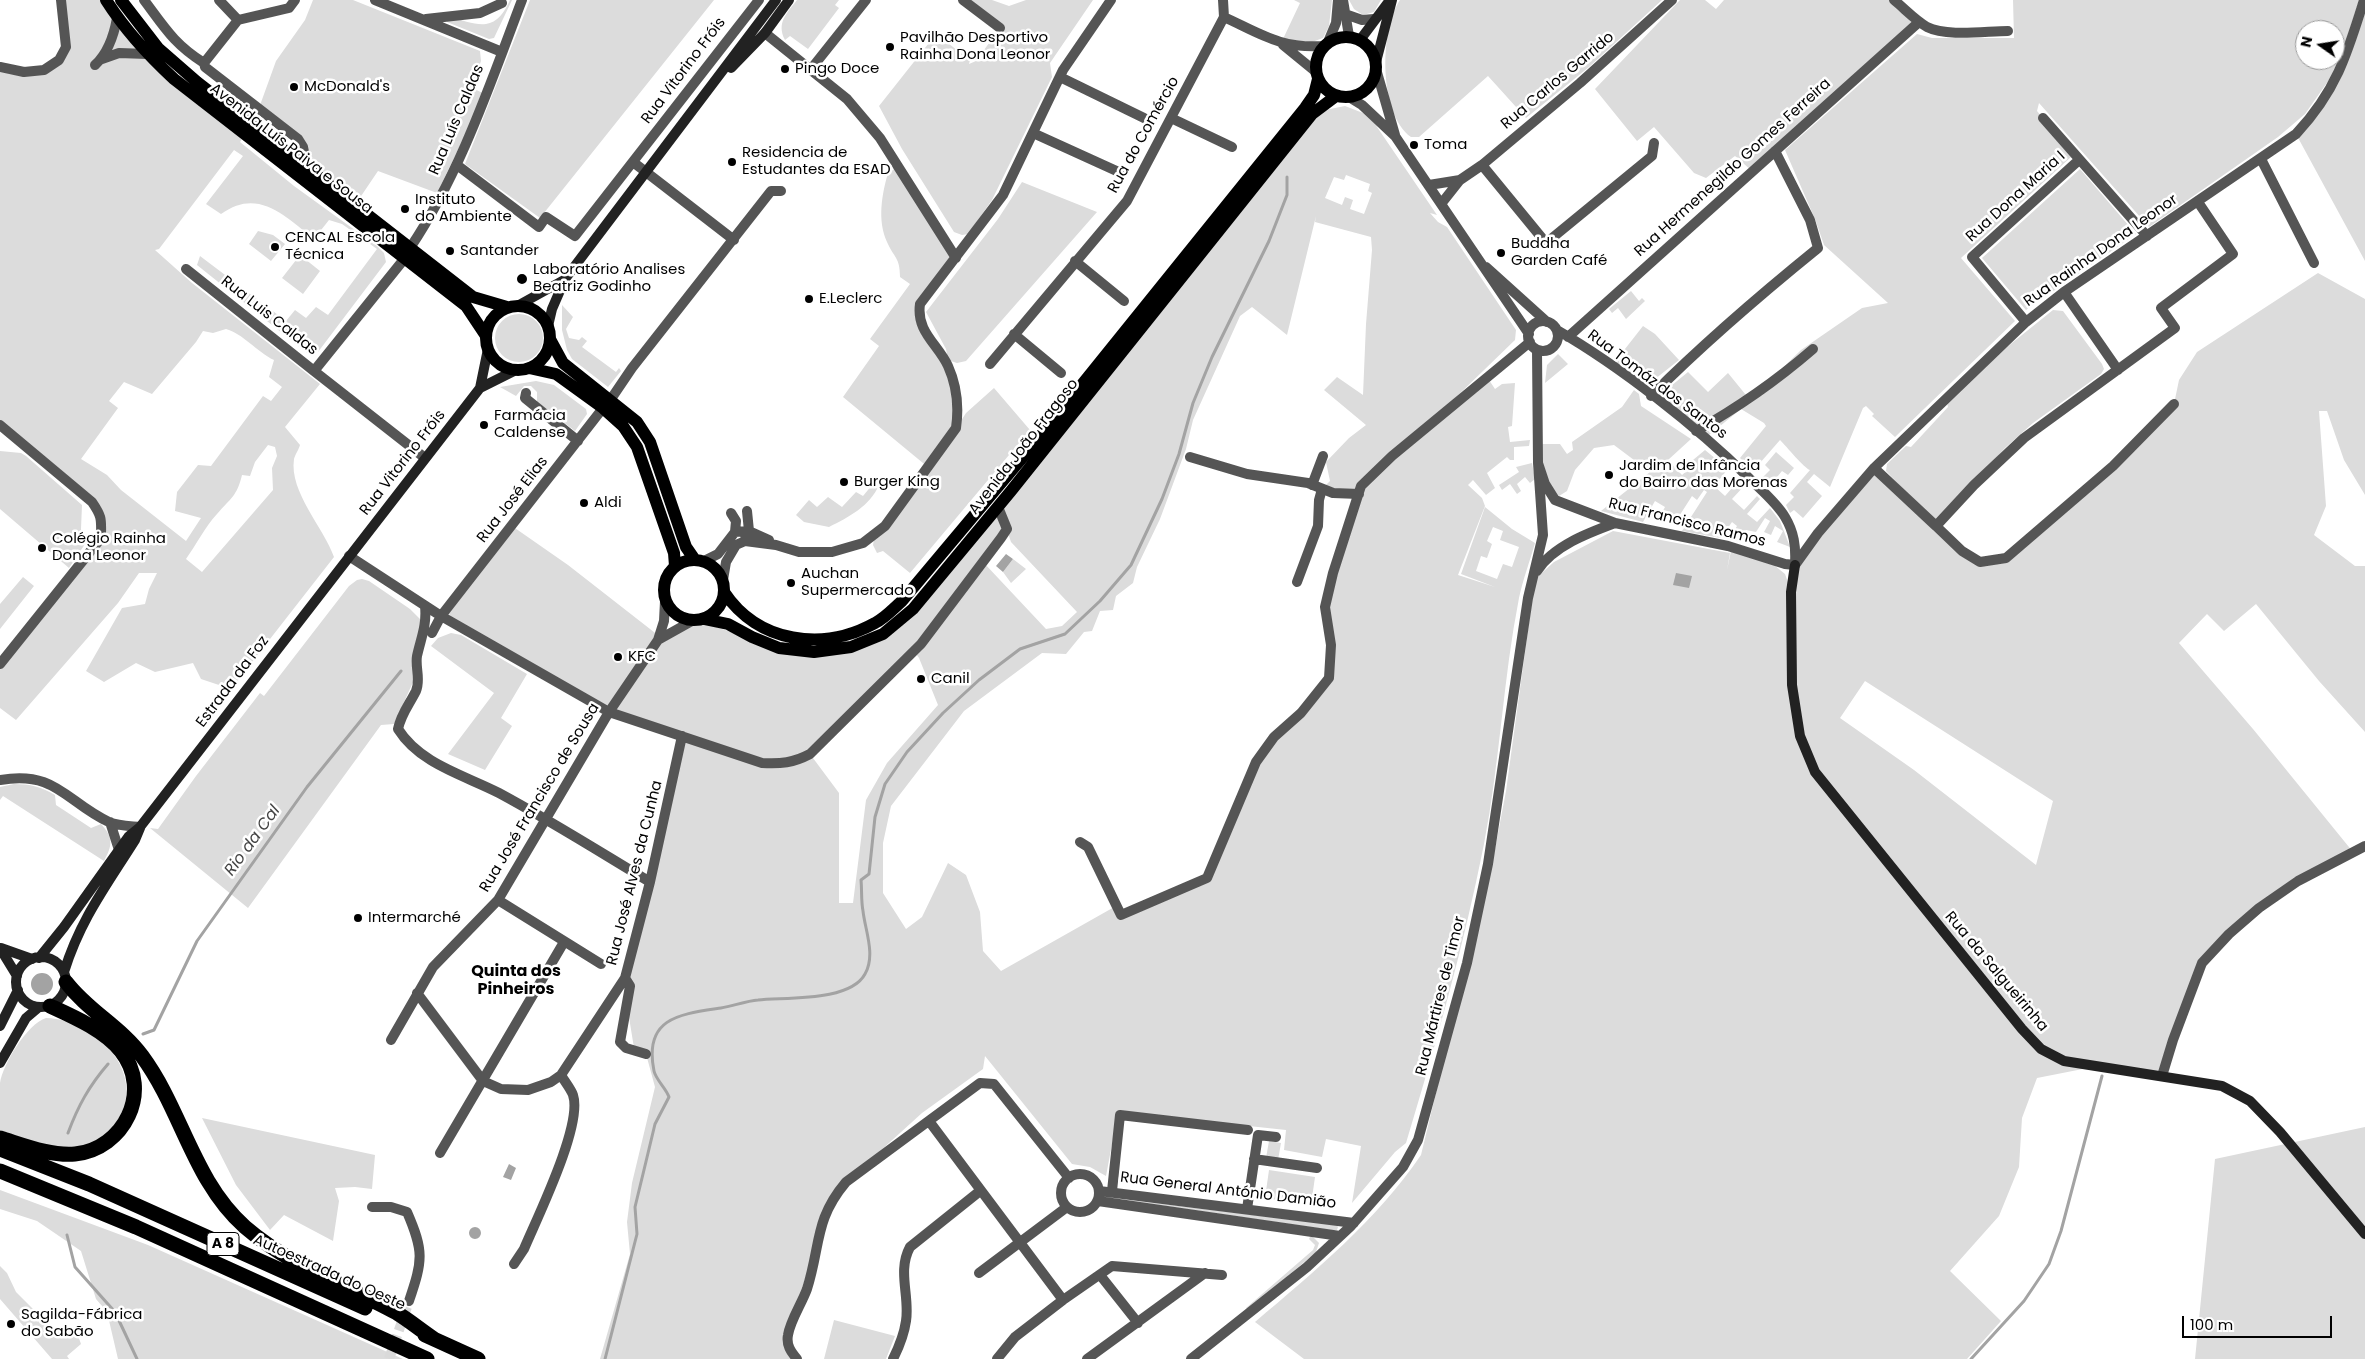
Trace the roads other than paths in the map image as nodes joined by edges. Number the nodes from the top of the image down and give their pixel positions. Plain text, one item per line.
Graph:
1 (61, 0) edge
2 (106, 0) edge
3 (121, 0) edge
4 (144, 0) edge
5 (219, 0) edge
6 (295, 0) edge
7 (375, 0) edge
8 (522, 0) edge
9 (758, 0) edge
10 (776, 0) edge
11 (789, 0) edge
12 (963, 0) edge
13 (1111, 0) edge
14 (1223, 0) edge
15 (1338, 0) edge
16 (1342, 0) edge
17 (1391, 0) edge
18 (1672, 0) edge
19 (1894, 0) edge
20 (2364, 0) edge
21 (863, 1) edge
22 (502, 3) dead end
23 (1345, 14) junction
24 (1224, 17) junction
25 (117, 18) junction
26 (423, 19) junction
27 (1374, 19) junction
28 (238, 20) junction
29 (1920, 22) junction
30 (755, 26) junction
31 (1000, 28) dead end
32 (2008, 31) dead end
33 (765, 33) junction
34 (1354, 38) junction
35 (1280, 42) junction
36 (1326, 44) junction
37 (502, 52) junction
38 (147, 54) junction
39 (204, 63) junction
40 (1376, 66) junction
41 (0, 67) edge
42 (812, 69) junction
43 (1317, 76) junction
44 (1060, 77) junction
45 (1343, 96) junction
46 (702, 100) junction
47 (1144, 118) dead end
48 (1171, 118) junction
49 (2043, 118) dead end
50 (1033, 133) junction
51 (1396, 136) junction
52 (1654, 142) dead end
53 (1232, 147) dead end
54 (1774, 151) junction
55 (2261, 159) junction
56 (2079, 160) junction
57 (634, 162) junction
58 (1482, 165) junction
59 (457, 166) junction
60 (307, 167) junction
61 (646, 172) junction
62 (1121, 173) dead end
63 (1460, 180) junction
64 (1429, 186) junction
65 (781, 190) dead end
66 (2198, 202) junction
67 (1441, 204) junction
68 (2148, 236) junction
69 (734, 240) junction
70 (407, 253) junction
71 (956, 258) junction
72 (1478, 260) junction
73 (1075, 261) junction
74 (2314, 263) dead end
75 (186, 269) dead end
76 (565, 279) junction
77 (2064, 292) junction
78 (1124, 302) dead end
79 (513, 306) junction
80 (1547, 322) junction
81 (2026, 322) junction
82 (1557, 330) junction
83 (549, 333) junction
84 (1014, 334) junction
85 (1568, 337) junction
86 (1529, 338) junction
87 (487, 342) junction
88 (1814, 349) dead end
89 (1538, 350) junction
90 (990, 364) dead end
91 (529, 368) junction
92 (516, 370) junction
93 (2118, 370) junction
94 (314, 371) junction
95 (1061, 373) dead end
96 (480, 388) junction
97 (526, 393) dead end
98 (1651, 396) junction
99 (607, 404) junction
100 (2174, 404) dead end
101 (0, 425) edge
102 (1696, 431) junction
103 (578, 441) junction
104 (1190, 456) dead end
105 (1323, 456) dead end
106 (425, 458) junction
107 (1538, 462) junction
108 (1874, 468) junction
109 (1312, 485) junction
110 (1322, 489) junction
111 (1359, 494) junction
112 (998, 507) junction
113 (748, 511) dead end
114 (731, 513) dead end
115 (1615, 523) junction
116 (1936, 526) junction
117 (749, 531) junction
118 (735, 532) junction
119 (736, 545) junction
120 (776, 545) junction
121 (1541, 545) joint
122 (349, 556) junction
123 (700, 560) junction
124 (1795, 565) junction
125 (675, 566) junction
126 (1531, 581) junction
127 (1298, 582) dead end
128 (723, 586) junction
129 (665, 601) junction
130 (426, 606) junction
131 (444, 613) junction
132 (698, 620) junction
133 (462, 628) junction
134 (428, 632) junction
135 (658, 640) junction
136 (0, 664) edge
137 (609, 712) junction
138 (682, 736) junction
139 (0, 780) edge
140 (546, 821) junction
141 (110, 822) junction
142 (140, 827) junction
143 (1080, 842) dead end
144 (2365, 846) edge
145 (119, 850) junction
146 (650, 882) junction
147 (498, 900) junction
148 (564, 942) junction
149 (0, 948) edge
150 (35, 958) junction
151 (601, 964) dead end
152 (17, 976) junction
153 (65, 977) junction
154 (624, 978) junction
155 (18, 990) junction
156 (417, 993) junction
157 (44, 1007) junction
158 (0, 1026) edge
159 (391, 1040) dead end
160 (646, 1054) dead end
161 (0, 1063) edge
162 (561, 1075) junction
163 (2162, 1076) junction
164 (483, 1081) junction
165 (929, 1121) junction
166 (1248, 1130) dead end
167 (1276, 1137) dead end
168 (6, 1145) edge
169 (440, 1153) dead end
170 (1254, 1159) junction
171 (1317, 1168) dead end
172 (0, 1171) edge
173 (1069, 1178) junction
174 (980, 1191) junction
175 (1112, 1192) junction
176 (1099, 1196) junction
177 (372, 1207) dead end
178 (1067, 1207) junction
179 (1247, 1209) junction
180 (1354, 1223) junction
181 (1321, 1233) junction
182 (2365, 1234) edge
183 (1340, 1236) junction
184 (1019, 1243) junction
185 (1317, 1257) junction
186 (514, 1264) dead end
187 (979, 1273) dead end
188 (1205, 1273) junction
189 (1100, 1275) junction
190 (1222, 1275) dead end
191 (1063, 1300) junction
192 (409, 1301) tunnel mouth
193 (1138, 1322) junction
194 (434, 1339) junction
195 (427, 1359) edge
196 (478, 1359) edge
197 (797, 1359) edge
198 (893, 1359) edge
199 (997, 1359) edge
200 (1087, 1359) edge
201 (1191, 1359) edge

1 - 41 street
2 - 25 main road, Avenida Luís Paiva e Sousa
3 - 60 main road, Avenida Luís Paiva e Sousa
4 - 39 street
5 - 28 street
6 - 28 street
7 - 26 street
8 - 37 street, Rua Luís Caldas
9 - 57 street, Rua Vitorino Fróis
10 - 30 main road, Rua Vitorino Fróis
11 - 33 main road, Rua Vitorino Fróis
12 - 31 street
13 - 44 street
14 - 24 street
15 - 36 street
16 - 23 street
17 - 27 main road
17 - 40 main road
18 - 58 street, Rua Carlos Garrido
19 - 29 street
20 - 55 street, Rua Rainha Dona Leonor
21 - 42 street
22 - 26 street
23 - 27 street
23 - 34 street
24 - 35 street
24 - 48 street, Rua do Comércio
25 - 38 main road, Avenida Luís Paiva e Sousa
25 - 38 street
26 - 37 street
27 - 34 main road
28 - 39 street
29 - 32 street
29 - 54 street, Rua Hermenegildo Gomes Ferreira
30 - 33 main road
30 - 46 main road, Rua Vitorino Fróis
33 - 42 street
33 - 46 main road, Rua Vitorino Fróis
34 - 36 main road
34 - 40 main road
35 - 36 street
35 - 43 street
36 - 43 main road
37 - 59 street, Rua Luís Caldas
38 - 70 main road, Avenida Luís Paiva e Sousa
39 - 60 street
40 - 45 main road
40 - 51 street
42 - 71 street
43 - 45 main road
43 - 128 main road, Avenida João Fragoso
44 - 47 street
44 - 50 street
45 - 51 street
45 - 112 main road, Avenida João Fragoso
46 - 61 main road, Rua Vitorino Fróis
48 - 53 street
48 - 73 street, Rua do Comércio
49 - 56 street, Rua Dona Maria I
50 - 62 street
50 - 71 street
51 - 64 street
52 - 58 street
54 - 85 street, Rua Hermenegildo Gomes Ferreira
54 - 98 street
55 - 66 street, Rua Rainha Dona Leonor
55 - 74 street
56 - 68 street, Rua Dona Maria I
56 - 81 street, Rua Dona Maria I
57 - 59 street, Rua Vitorino Fróis
57 - 61 street
58 - 63 street, Rua Carlos Garrido
59 - 70 street, Rua Luís Caldas
60 - 70 main road, Avenida Luís Paiva e Sousa
61 - 69 street
61 - 76 main road, Rua Vitorino Fróis
63 - 64 street, Rua Carlos Garrido
63 - 67 street, Rua Carlos Garrido
64 - 67 street
65 - 69 street, Rua José Elias
66 - 68 street, Rua Rainha Dona Leonor
66 - 93 street
67 - 72 street
68 - 77 street, Rua Rainha Dona Leonor
69 - 99 street, Rua José Elias
70 - 79 main road, Avenida Luís Paiva e Sousa
70 - 87 main road, Avenida Luís Paiva e Sousa
70 - 94 street, Rua Luis Caldas
71 - 120 street
72 - 80 street
72 - 86 street
73 - 78 street
73 - 84 street, Rua do Comércio
75 - 94 street, Rua Luis Caldas
76 - 79 main road, Rua Vitorino Fróis
76 - 83 main road, Rua Vitorino Fróis
77 - 81 street, Rua Rainha Dona Leonor
77 - 93 street
79 - 83 main road
79 - 87 main road
80 - 82 street
80 - 86 street
81 - 108 street, Rua Rainha Dona Leonor
82 - 85 street, Rua Tomáz dos Santos
82 - 89 street
83 - 91 main road
83 - 99 main road
84 - 90 street, Rua do Comércio
84 - 95 street
85 - 98 street, Rua Tomáz dos Santos
86 - 89 street
86 - 111 street
87 - 92 main road
87 - 96 main road, Rua Vitorino Fróis
88 - 102 street
89 - 107 street, Rua Francisco Ramos
91 - 92 main road
91 - 99 main road
92 - 96 main road, Rua Vitorino Fróis
93 - 116 street
94 - 106 street
96 - 106 main road, Rua Vitorino Fróis
97 - 103 street
98 - 102 street, Rua Tomáz dos Santos
99 - 103 street, Rua José Elias
99 - 123 main road
99 - 125 main road
100 - 116 street
101 - 136 street
102 - 124 street, Rua Tomáz dos Santos
103 - 131 street, Rua José Elias
104 - 109 street
105 - 109 street
106 - 122 main road, Rua Vitorino Fróis
107 - 115 street, Rua Francisco Ramos
107 - 121 street, Rua Francisco Ramos
108 - 116 street
108 - 124 street, Rua Rainha Dona Leonor
109 - 110 street
110 - 111 street
110 - 127 street
111 - 143 street
112 - 132 main road, Avenida João Fragoso
112 - 138 street
113 - 117 street
114 - 118 street
115 - 124 street, Rua Francisco Ramos
115 - 126 street
117 - 118 street
117 - 119 street
117 - 120 street
118 - 123 street
119 - 120 street
119 - 128 street
121 - 126 street, Rua Mártires de Timor
122 - 130 street
122 - 142 main road, Estrada da Foz
123 - 125 main road
123 - 128 main road
124 - 163 main road, Rua da Salgueirinha
125 - 129 main road
126 - 180 street, Rua Mártires de Timor
128 - 132 main road
129 - 132 main road
129 - 135 street, Rua José Francisco de Sousa
130 - 131 street
130 - 134 street
131 - 133 street
131 - 134 street, Rua José Elias
132 - 135 street, Rua José Francisco de Sousa
133 - 134 street
133 - 137 street
134 - 140 street
135 - 137 street, Rua José Francisco de Sousa
137 - 138 street
137 - 140 street, Rua José Francisco de Sousa
138 - 146 street, Rua José Alves da Cunha
139 - 141 street
140 - 146 street
140 - 147 street, Rua José Francisco de Sousa
141 - 142 street
141 - 145 street
142 - 145 main road, Estrada da Foz
142 - 153 main road, Estrada da Foz
144 - 163 street
145 - 150 main road, Estrada da Foz
146 - 154 street, Rua José Alves da Cunha
147 - 148 street
147 - 156 street, Rua José Francisco de Sousa
148 - 151 street
148 - 164 street
149 - 150 main road
149 - 152 main road
150 - 152 main road
150 - 153 main road
152 - 155 main road
153 - 157 main road
153 - 194 highway
154 - 160 street
154 - 162 street, Rua José Alves da Cunha
155 - 157 main road
155 - 158 main road
156 - 159 street, Rua José Francisco de Sousa
156 - 164 street
157 - 161 main road
157 - 168 highway
162 - 164 street, Rua José Alves da Cunha
162 - 186 street
163 - 182 main road, Rua da Salgueirinha
164 - 169 street
165 - 173 street
165 - 174 street
165 - 197 street
166 - 175 street
167 - 170 street
168 - 194 highway, Autoestrada do Oeste / A 8
170 - 171 street
170 - 179 street
172 - 195 highway, A 8
173 - 176 street
173 - 178 street
174 - 184 street
174 - 198 street
175 - 176 street, Rua General António Damião
175 - 179 street, Rua General António Damião
176 - 178 street
176 - 181 street, Rua General António Damião
177 - 192 street
178 - 184 street
179 - 180 street, Rua General António Damião
180 - 183 street, Rua Mártires de Timor
181 - 183 street, Rua General António Damião
181 - 185 street
183 - 185 street, Rua Mártires de Timor
184 - 187 street
184 - 191 street
185 - 201 street, Rua Mártires de Timor
188 - 189 street
188 - 190 street
188 - 193 street
189 - 191 street
189 - 193 street
191 - 199 street
193 - 200 street
194 - 196 highway, Autoestrada do Oeste / A 8

